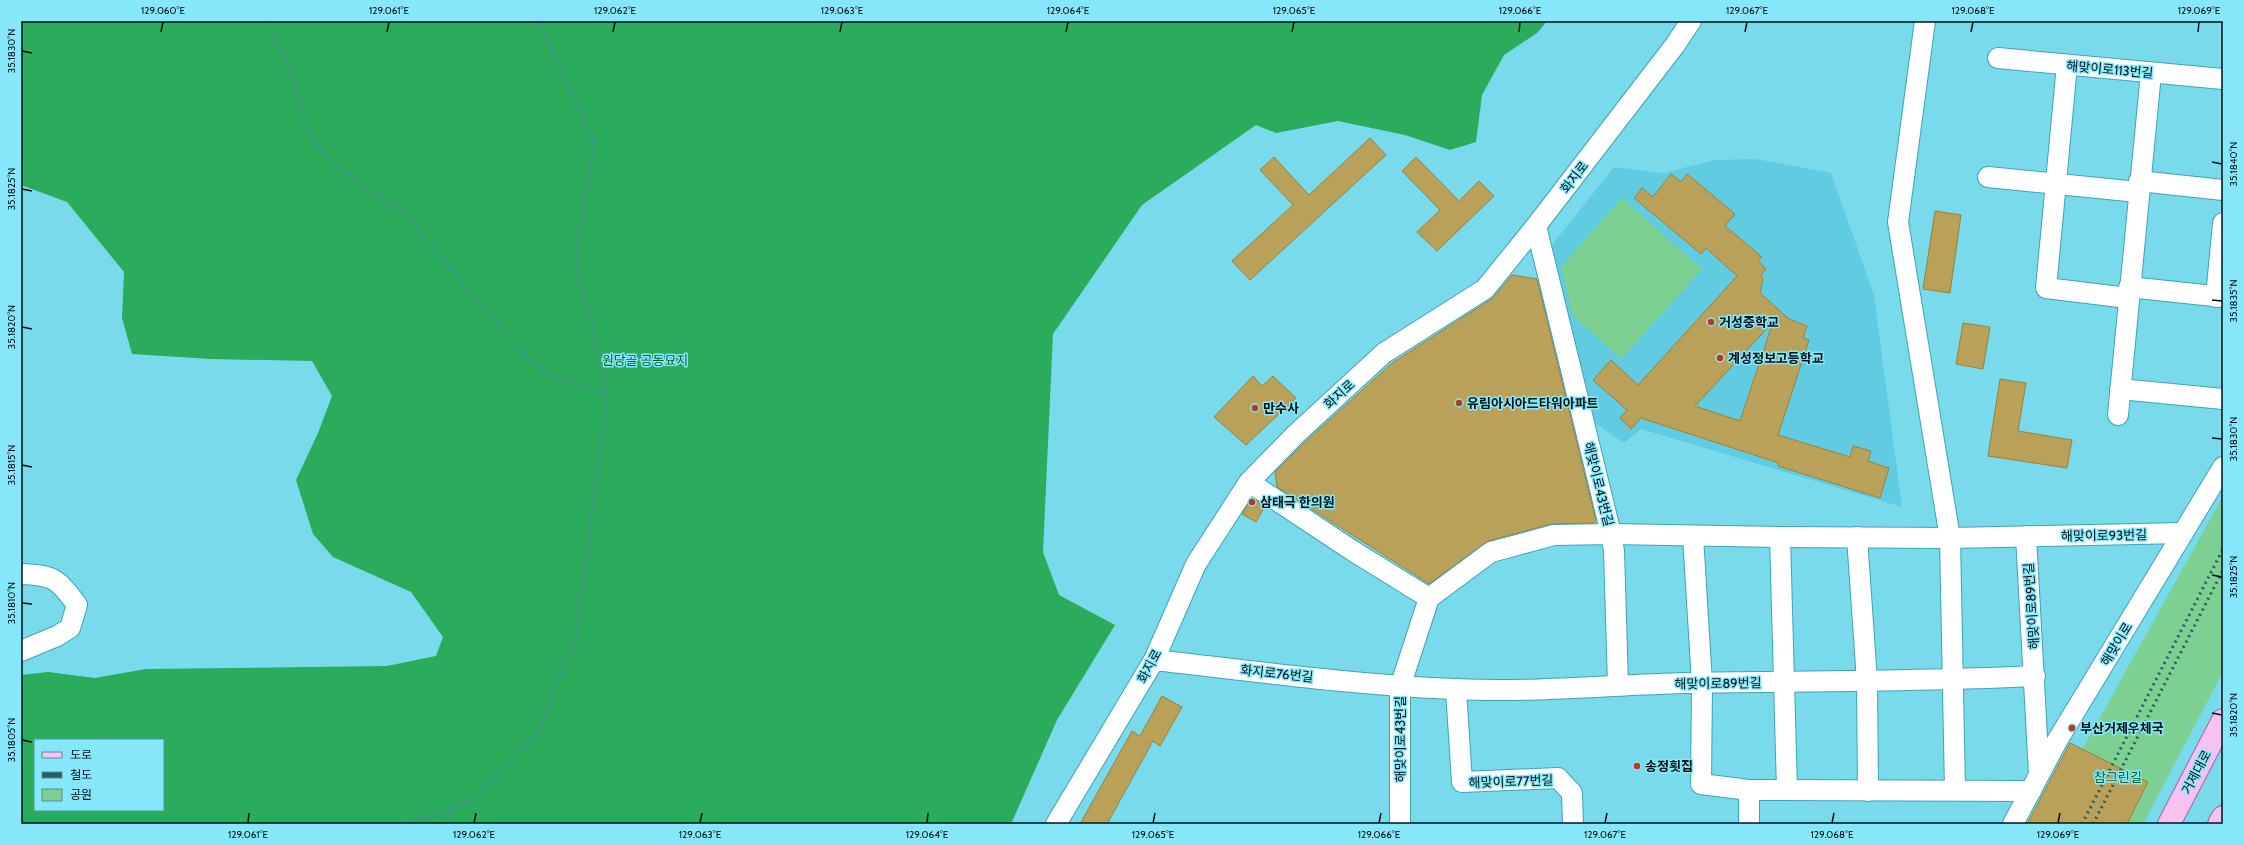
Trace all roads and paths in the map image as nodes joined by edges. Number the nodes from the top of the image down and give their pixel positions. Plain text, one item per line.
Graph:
1 (269, 21) edge
2 (538, 21) edge
3 (1691, 21) edge
4 (1925, 21) edge
5 (1998, 58) dead end
6 (2067, 65) junction
7 (2151, 73) junction
8 (2223, 80) edge
9 (1988, 177) dead end
10 (2055, 185) junction
11 (2139, 187) junction
12 (2223, 190) edge
13 (2223, 223) edge
14 (1536, 226) junction
15 (2129, 293) junction
16 (2219, 297) edge
17 (2120, 389) junction
18 (608, 393) junction
19 (2223, 399) edge
20 (2118, 415) dead end
21 (2223, 467) edge
22 (1249, 482) junction
23 (1611, 534) junction
24 (2183, 534) junction
25 (1693, 536) junction
26 (2026, 536) junction
27 (1780, 537) junction
28 (1857, 537) junction
29 (1950, 538) junction
30 (21, 574) edge
31 (1429, 598) junction
32 (21, 650) edge
33 (1154, 660) junction
34 (2035, 676) junction
35 (1953, 680) junction
36 (1867, 681) junction
37 (1784, 682) junction
38 (1702, 683) junction
39 (1618, 685) junction
40 (1400, 687) junction
41 (1456, 690) junction
42 (2223, 720) edge
43 (2035, 783) junction
44 (1749, 790) junction
45 (1787, 790) junction
46 (1955, 790) junction
47 (1868, 791) junction
48 (451, 809) junction
49 (2223, 817) edge
50 (394, 824) edge
51 (449, 824) edge
52 (1056, 824) edge
53 (1400, 824) edge
54 (1573, 824) edge
55 (1749, 824) edge
56 (2013, 824) edge
57 (2169, 824) edge
58 (2219, 824) edge

1 - 18 path
2 - 18 path
3 - 14 street, 화지로
4 - 29 street
5 - 6 street, 해맞이로113번길
6 - 7 street, 해맞이로113번길
6 - 10 street
7 - 8 street, 해맞이로113번길
7 - 11 street
9 - 10 street
10 - 11 street
10 - 15 street
11 - 12 street
11 - 15 street
13 - 16 street
14 - 22 street, 화지로
14 - 23 street, 해맞이로43번길
15 - 16 street
15 - 17 street
17 - 19 street
17 - 20 street
18 - 48 path
21 - 24 street, 해맞이로
22 - 31 street
22 - 33 street, 화지로
23 - 25 street, 해맞이로93번길
23 - 31 street, 해맞이로43번길
23 - 39 street
24 - 26 street, 해맞이로93번길
24 - 43 street, 해맞이로
25 - 27 street, 해맞이로93번길
25 - 38 street
26 - 29 street, 해맞이로93번길
26 - 34 street, 해맞이로89번길
27 - 28 street, 해맞이로93번길
27 - 37 street
28 - 29 street, 해맞이로93번길
28 - 36 street
29 - 35 street
30 - 32 street
31 - 40 street, 해맞이로43번길
33 - 40 street, 화지로76번길
33 - 52 street, 화지로
34 - 35 street, 해맞이로89번길
34 - 43 street, 해맞이로89번길
35 - 36 street, 해맞이로89번길
35 - 46 street
36 - 37 street, 해맞이로89번길
36 - 47 street
37 - 38 street, 해맞이로89번길
37 - 45 street
38 - 39 street, 해맞이로89번길
38 - 44 street
39 - 41 street, 해맞이로89번길
40 - 41 street, 해맞이로89번길
40 - 53 street, 해맞이로43번길
41 - 54 street, 해맞이로77번길
42 - 57 main road, 거제대로
43 - 46 street
43 - 56 street, 해맞이로
44 - 45 street
44 - 55 street
45 - 47 street
46 - 47 street
48 - 50 path
48 - 51 path
49 - 58 main road

